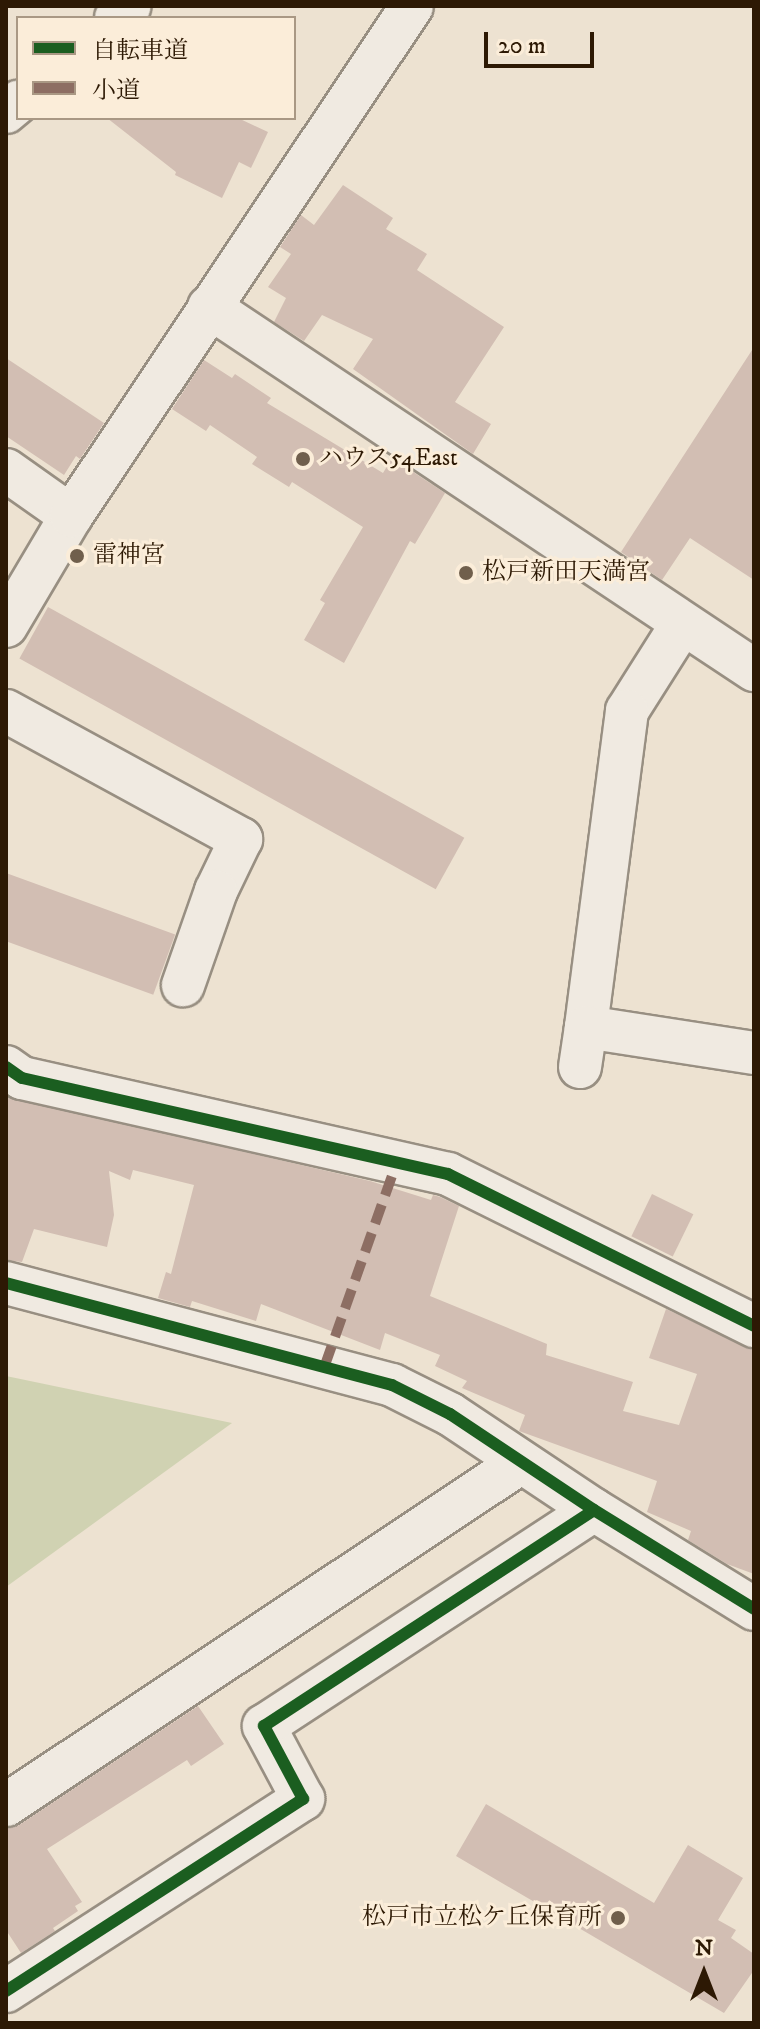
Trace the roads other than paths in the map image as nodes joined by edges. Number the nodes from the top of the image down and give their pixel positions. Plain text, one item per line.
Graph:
1 (412, 6) edge
2 (209, 307) junction
3 (6, 470) edge
4 (71, 516) junction
5 (682, 624) junction
6 (6, 626) edge
7 (754, 670) edge
8 (6, 711) edge
9 (183, 985) dead end
10 (754, 1053) edge
11 (6, 1067) edge
12 (6, 1283) edge
13 (754, 1326) edge
14 (520, 1463) junction
15 (594, 1510) junction
16 (754, 1609) edge
17 (6, 1805) edge
18 (6, 1991) edge

1 - 2 street
2 - 4 street
2 - 5 street
3 - 4 street
4 - 6 street
5 - 7 street
5 - 10 street
8 - 9 street
11 - 13 street
12 - 14 street
14 - 15 street
14 - 17 street
15 - 16 street
15 - 18 street

